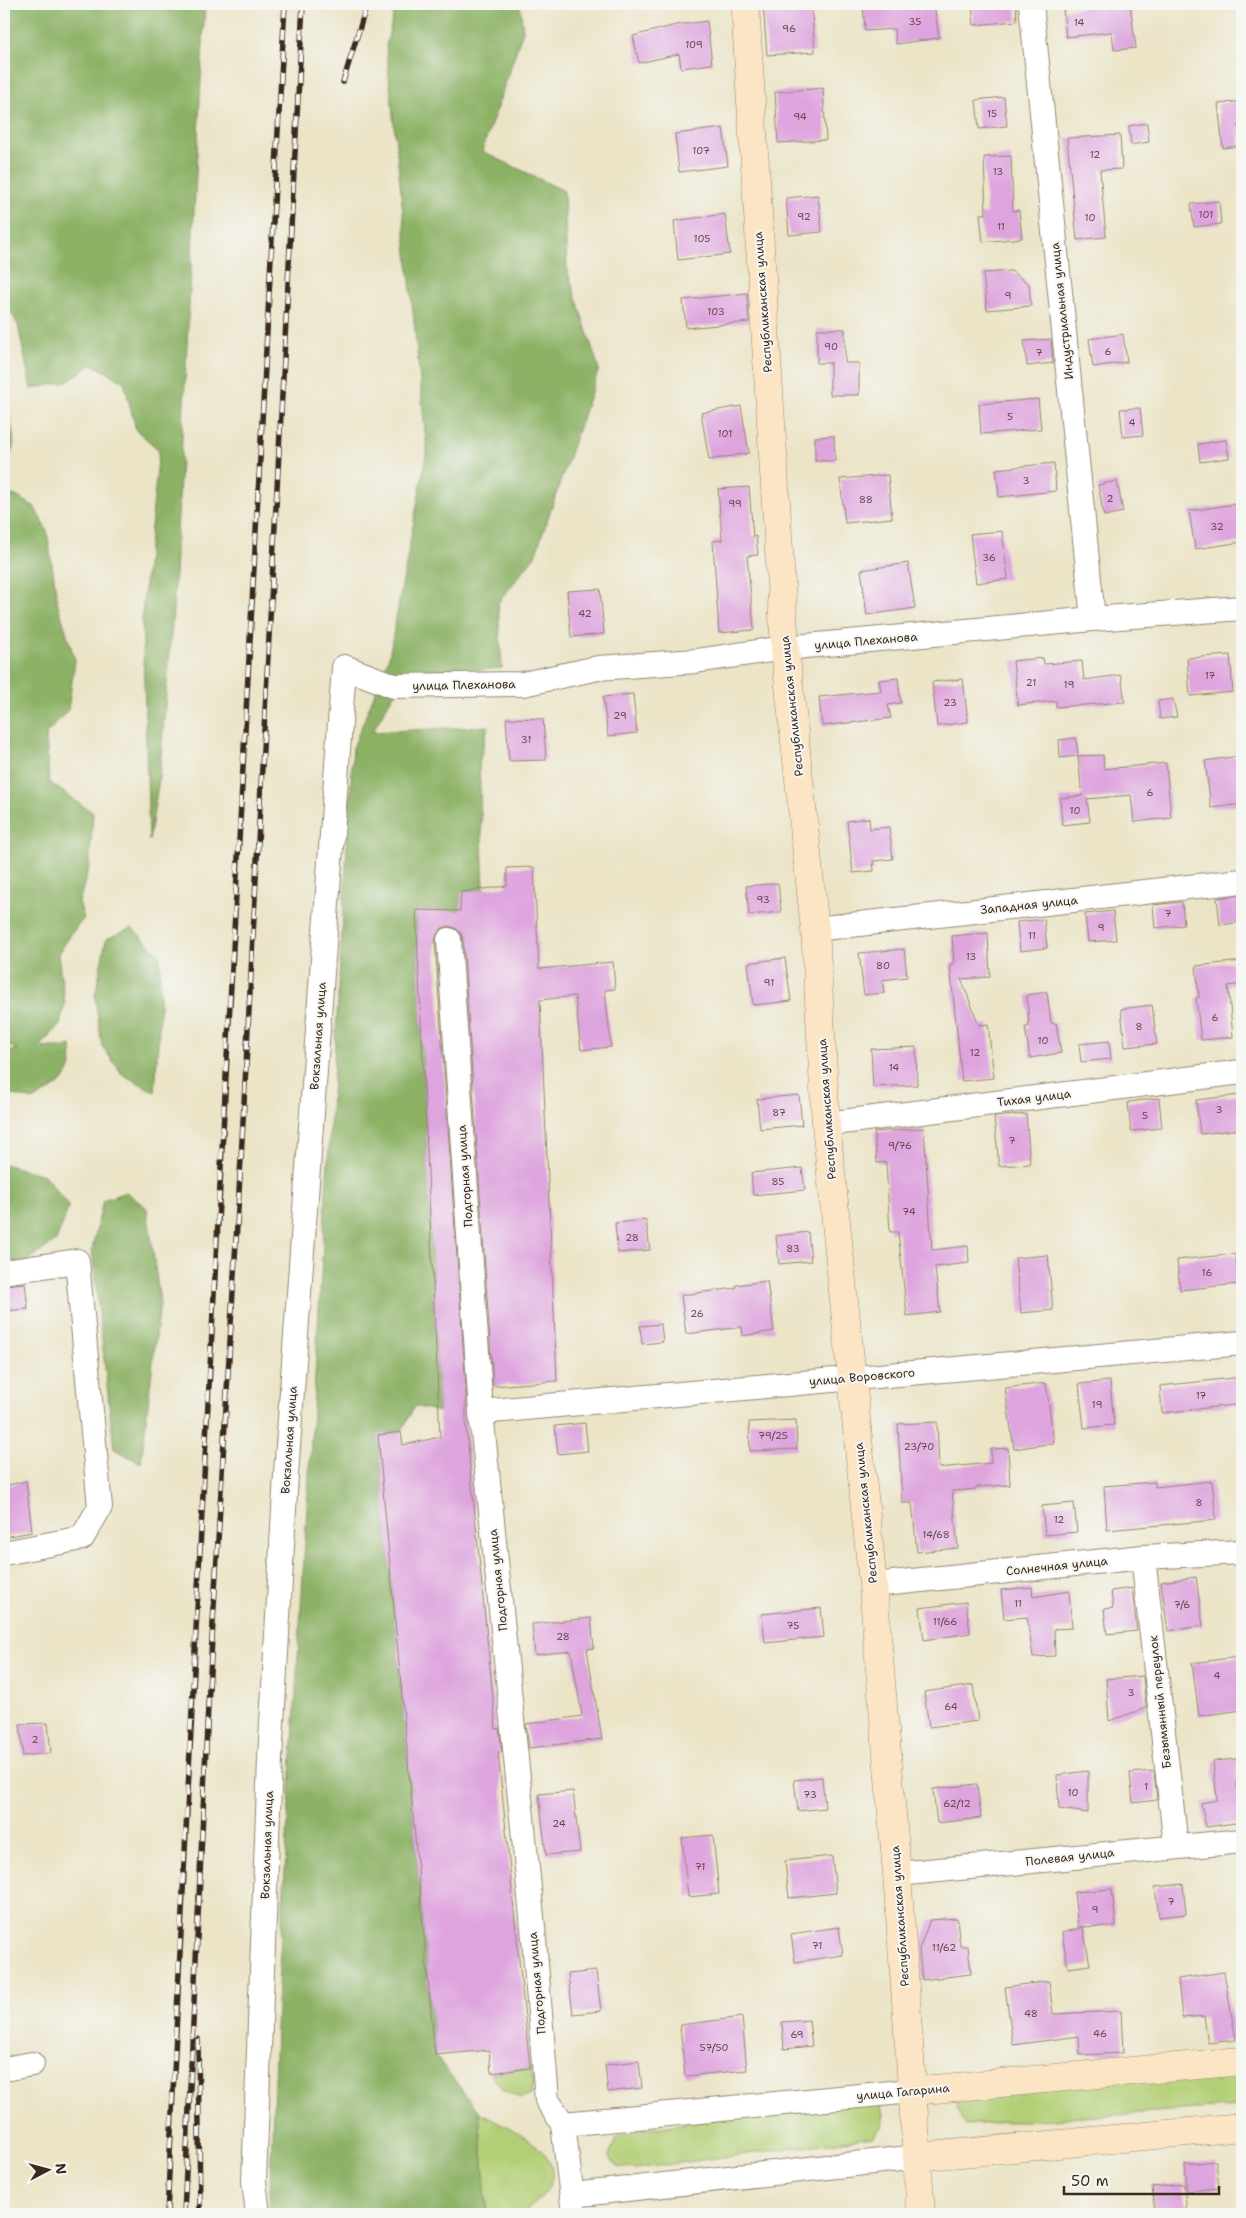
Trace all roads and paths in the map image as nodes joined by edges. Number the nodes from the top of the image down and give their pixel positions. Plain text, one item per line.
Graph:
1 (745, 4) edge
2 (1031, 4) edge
3 (1242, 608) edge
4 (1093, 619) junction
5 (785, 648) junction
6 (344, 667) joint
7 (1242, 881) edge
8 (815, 929) junction
9 (449, 940) dead end
10 (1242, 1072) edge
11 (826, 1124) junction
12 (4, 1272) edge
13 (1242, 1343) edge
14 (852, 1378) junction
15 (482, 1412) junction
16 (1242, 1552) edge
17 (4, 1553) edge
18 (1143, 1557) junction
19 (873, 1585) junction
20 (1242, 1841) edge
21 (1176, 1846) junction
22 (897, 1874) junction
23 (1242, 2061) edge
24 (32, 2064) dead end
25 (4, 2069) edge
26 (912, 2091) junction
27 (563, 2124) junction
28 (1242, 2127) edge
29 (918, 2157) junction
30 (574, 2204) edge
31 (258, 2214) edge
32 (921, 2214) edge

1 - 5 street, Республиканская улица
2 - 4 street, Индустриальная улица
3 - 4 street, улица Плеханова
4 - 5 street, улица Плеханова
5 - 6 street, улица Плеханова
5 - 8 street, Республиканская улица
6 - 31 street, Вокзальная улица
7 - 8 street, Западная улица
8 - 11 street, Республиканская улица
9 - 15 street, Подгорная улица
10 - 11 street, Тихая улица
11 - 14 street, Республиканская улица
12 - 17 street
13 - 14 street, улица Воровского
14 - 15 street, улица Воровского
14 - 19 street, Республиканская улица
15 - 27 street, Подгорная улица
16 - 18 street, Солнечная улица
18 - 19 street, Солнечная улица
18 - 21 street, Безымянный переулок
19 - 22 street, Республиканская улица
20 - 21 street, Полевая улица
21 - 22 street, Полевая улица
22 - 26 street, Республиканская улица
23 - 26 street, улица Гагарина
24 - 25 street
26 - 27 street, улица Гагарина
26 - 29 street, Республиканская улица
27 - 30 street, Подгорная улица
28 - 29 street
29 - 30 street
29 - 32 street, Республиканская улица

